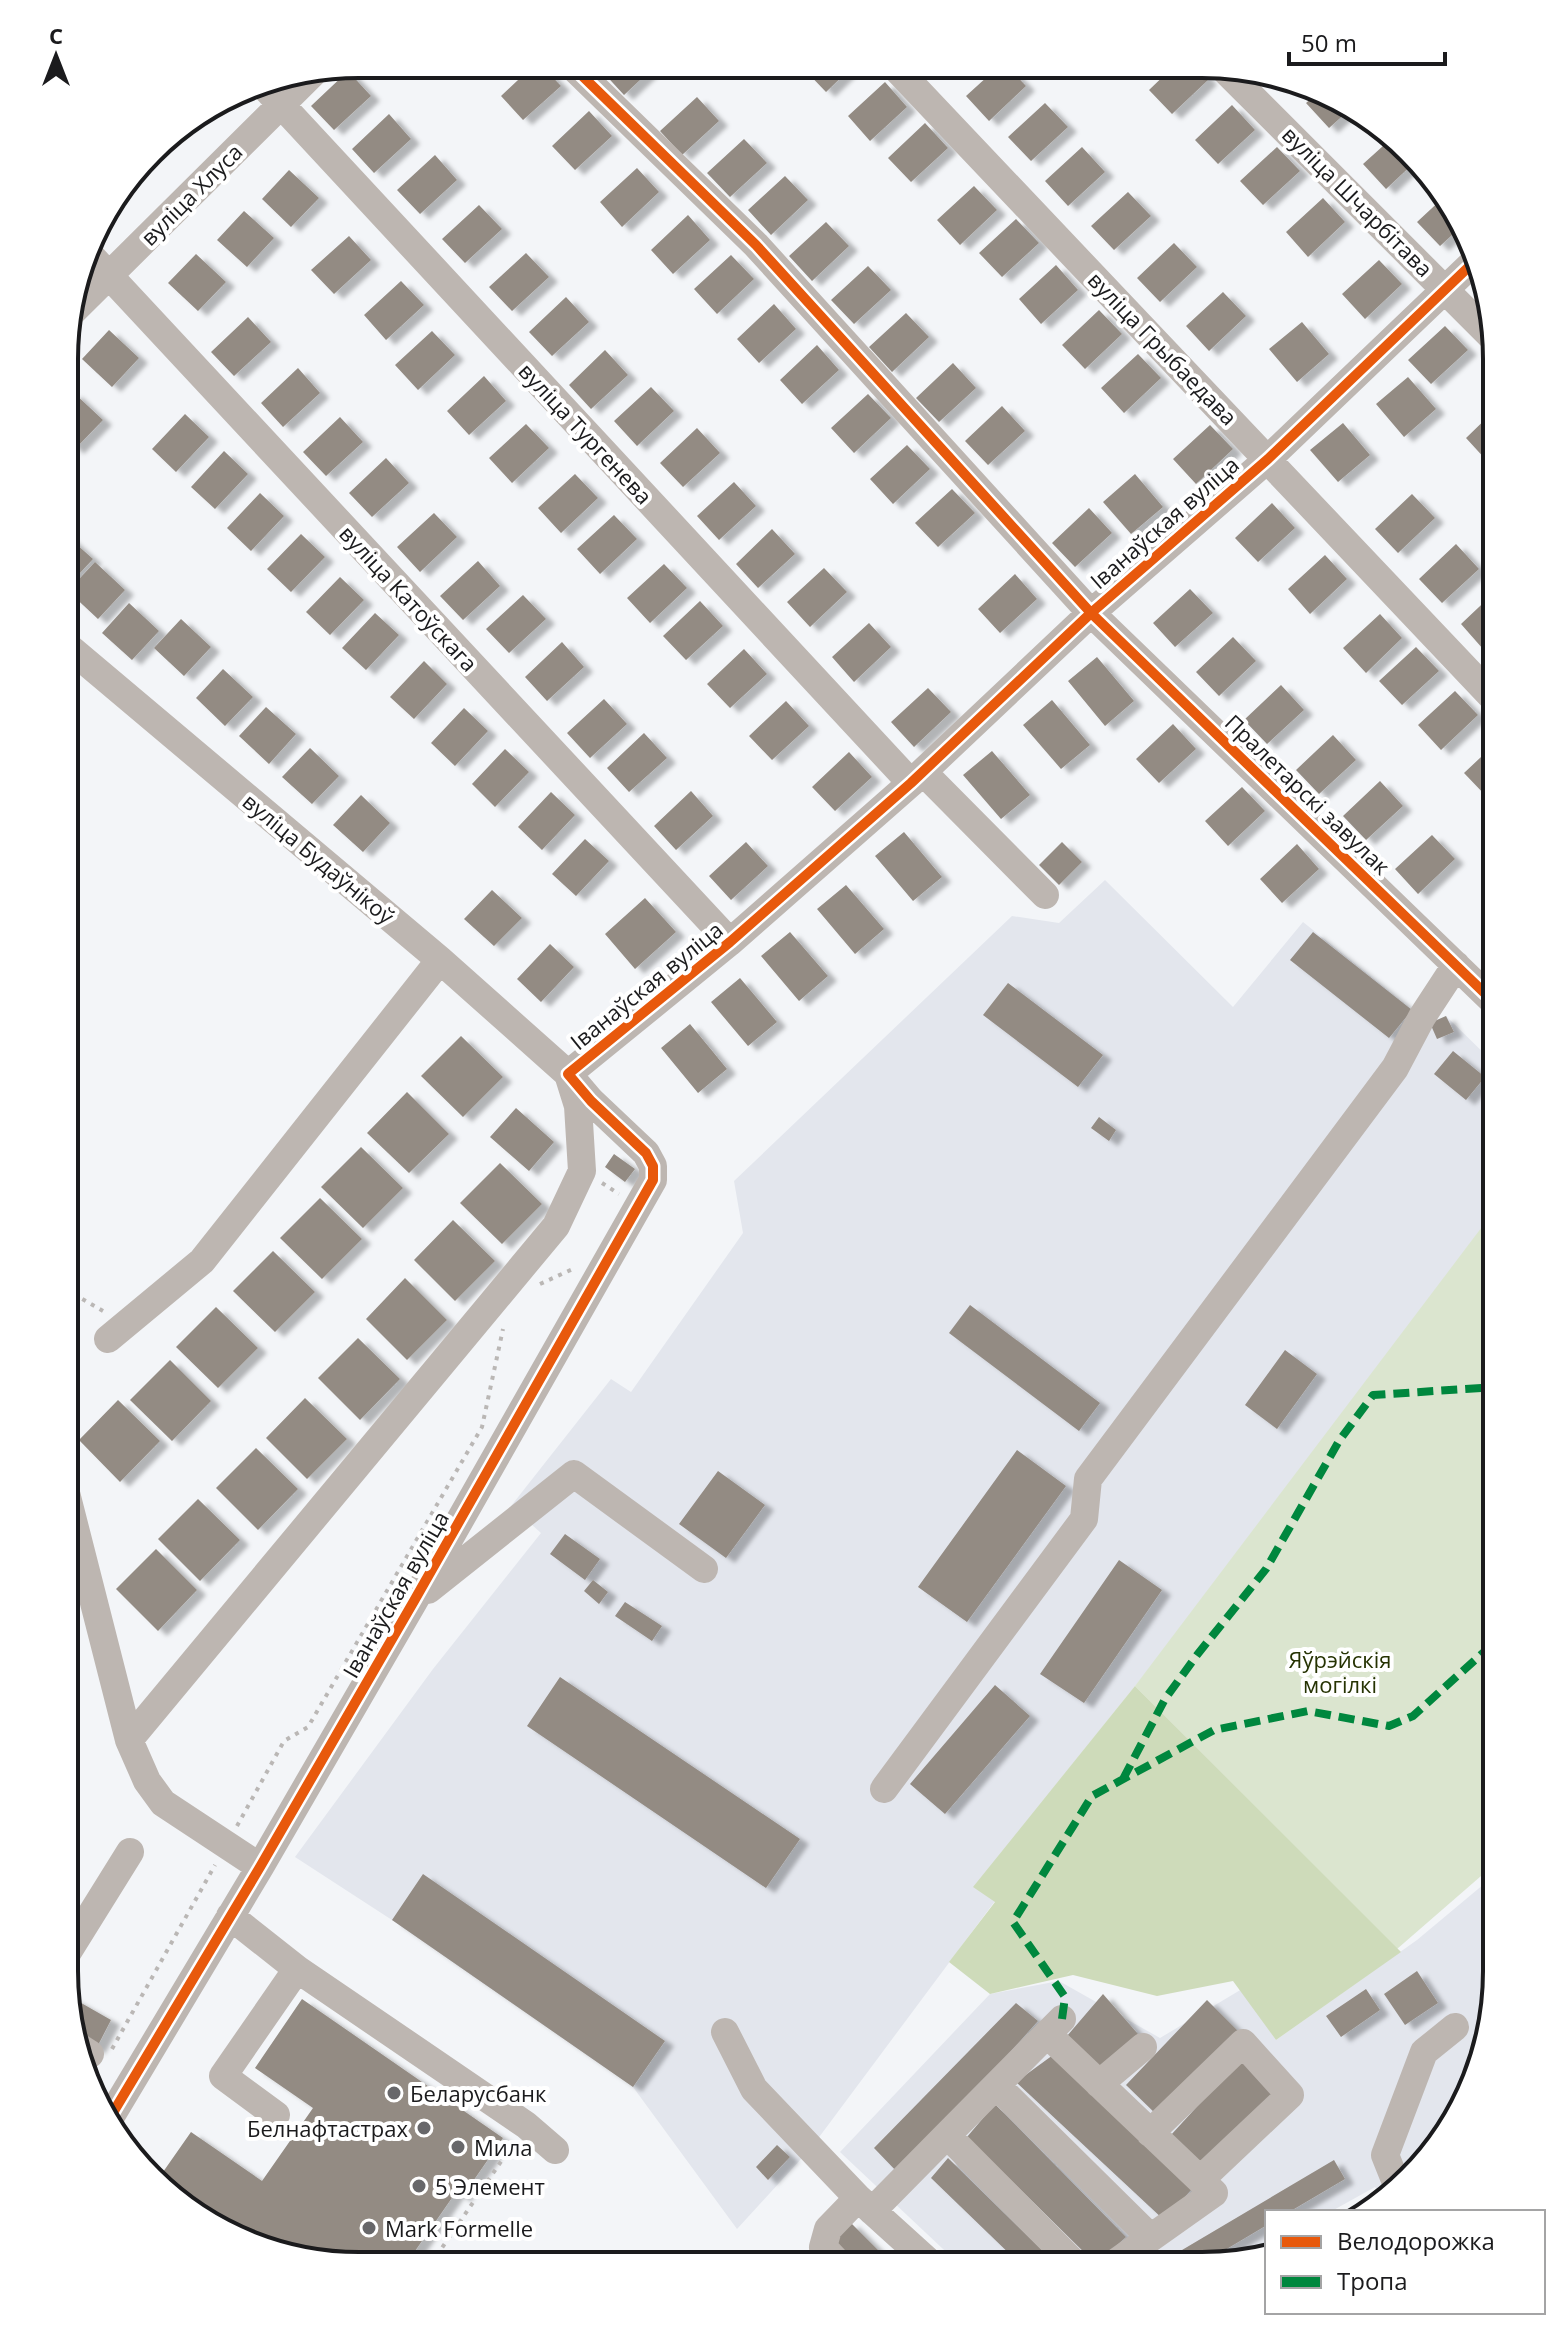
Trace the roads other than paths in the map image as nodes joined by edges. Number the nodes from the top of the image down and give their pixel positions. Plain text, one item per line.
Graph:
1 (906, 78) edge
2 (585, 79) edge
3 (1235, 80) edge
4 (302, 84) edge
5 (270, 93) edge
6 (281, 104) junction
7 (95, 262) edge
8 (1468, 268) edge
9 (108, 276) junction
10 (1447, 289) junction
11 (84, 300) edge
12 (1481, 325) edge
13 (1268, 459) junction
14 (1091, 613) junction
15 (78, 655) edge
16 (1483, 687) edge
17 (917, 778) junction
18 (1045, 895) dead end
19 (730, 942) junction
20 (440, 960) junction
21 (1456, 965) junction
22 (1483, 991) edge
23 (568, 1074) junction
24 (117, 1332) road end
25 (78, 1540) edge
26 (704, 1569) dead end
27 (414, 1601) junction
28 (129, 1740) junction
29 (884, 1789) dead end
30 (130, 1852) dead end
31 (260, 1867) junction
32 (230, 1916) junction
33 (78, 1936) edge
34 (297, 1969) junction
35 (1455, 2027) dead end
36 (725, 2032) dead end
37 (1143, 2047) dead end
38 (1099, 2084) junction
39 (997, 2086) junction
40 (115, 2110) edge
41 (276, 2115) dead end
42 (1150, 2133) junction
43 (947, 2135) junction
44 (555, 2150) dead end
45 (1394, 2176) edge
46 (1200, 2180) junction
47 (865, 2205) junction
48 (1150, 2237) junction
49 (828, 2252) edge
50 (917, 2252) edge
51 (1063, 2252) edge
52 (1130, 2252) edge

1 - 13 street, вуліца Грыбаедава
2 - 14 street, Пралетарскі завулак
3 - 10 street, вуліца Шчарбітава
4 - 6 street, вуліца Хлуса
5 - 6 street, вуліца Тургенева
6 - 9 street, вуліца Хлуса
6 - 17 street, вуліца Тургенева
7 - 9 street, вуліца Катоўскага
8 - 10 street, Іванаўская вуліца
9 - 11 street, вуліца Хлуса
9 - 19 street, вуліца Катоўскага
10 - 12 street, вуліца Шчарбітава
10 - 13 street, Іванаўская вуліца
13 - 14 street, Іванаўская вуліца
13 - 16 street, вуліца Грыбаедава
14 - 17 street, Іванаўская вуліца
14 - 21 street, Пралетарскі завулак
15 - 20 street, вуліца Будаўнікоў
17 - 18 street, вуліца Тургенева
17 - 19 street, Іванаўская вуліца
19 - 23 street, Іванаўская вуліца
20 - 23 street, вуліца Будаўнікоў
20 - 24 street
21 - 22 street, Пралетарскі завулак
21 - 29 street
23 - 27 street, Іванаўская вуліца
23 - 28 street, Іванаўская вуліца
25 - 28 street
26 - 27 street
27 - 31 street, Іванаўская вуліца
28 - 31 street
30 - 33 street
31 - 32 street, Іванаўская вуліца
32 - 34 street
32 - 40 street, Іванаўская вуліца
34 - 41 street
34 - 44 street
35 - 45 street
36 - 47 street
37 - 38 street
38 - 39 street
38 - 42 street
39 - 43 street
39 - 48 street
42 - 46 street
42 - 46 street
43 - 47 street
43 - 51 street
46 - 48 street
47 - 49 street
47 - 50 street
48 - 52 street

